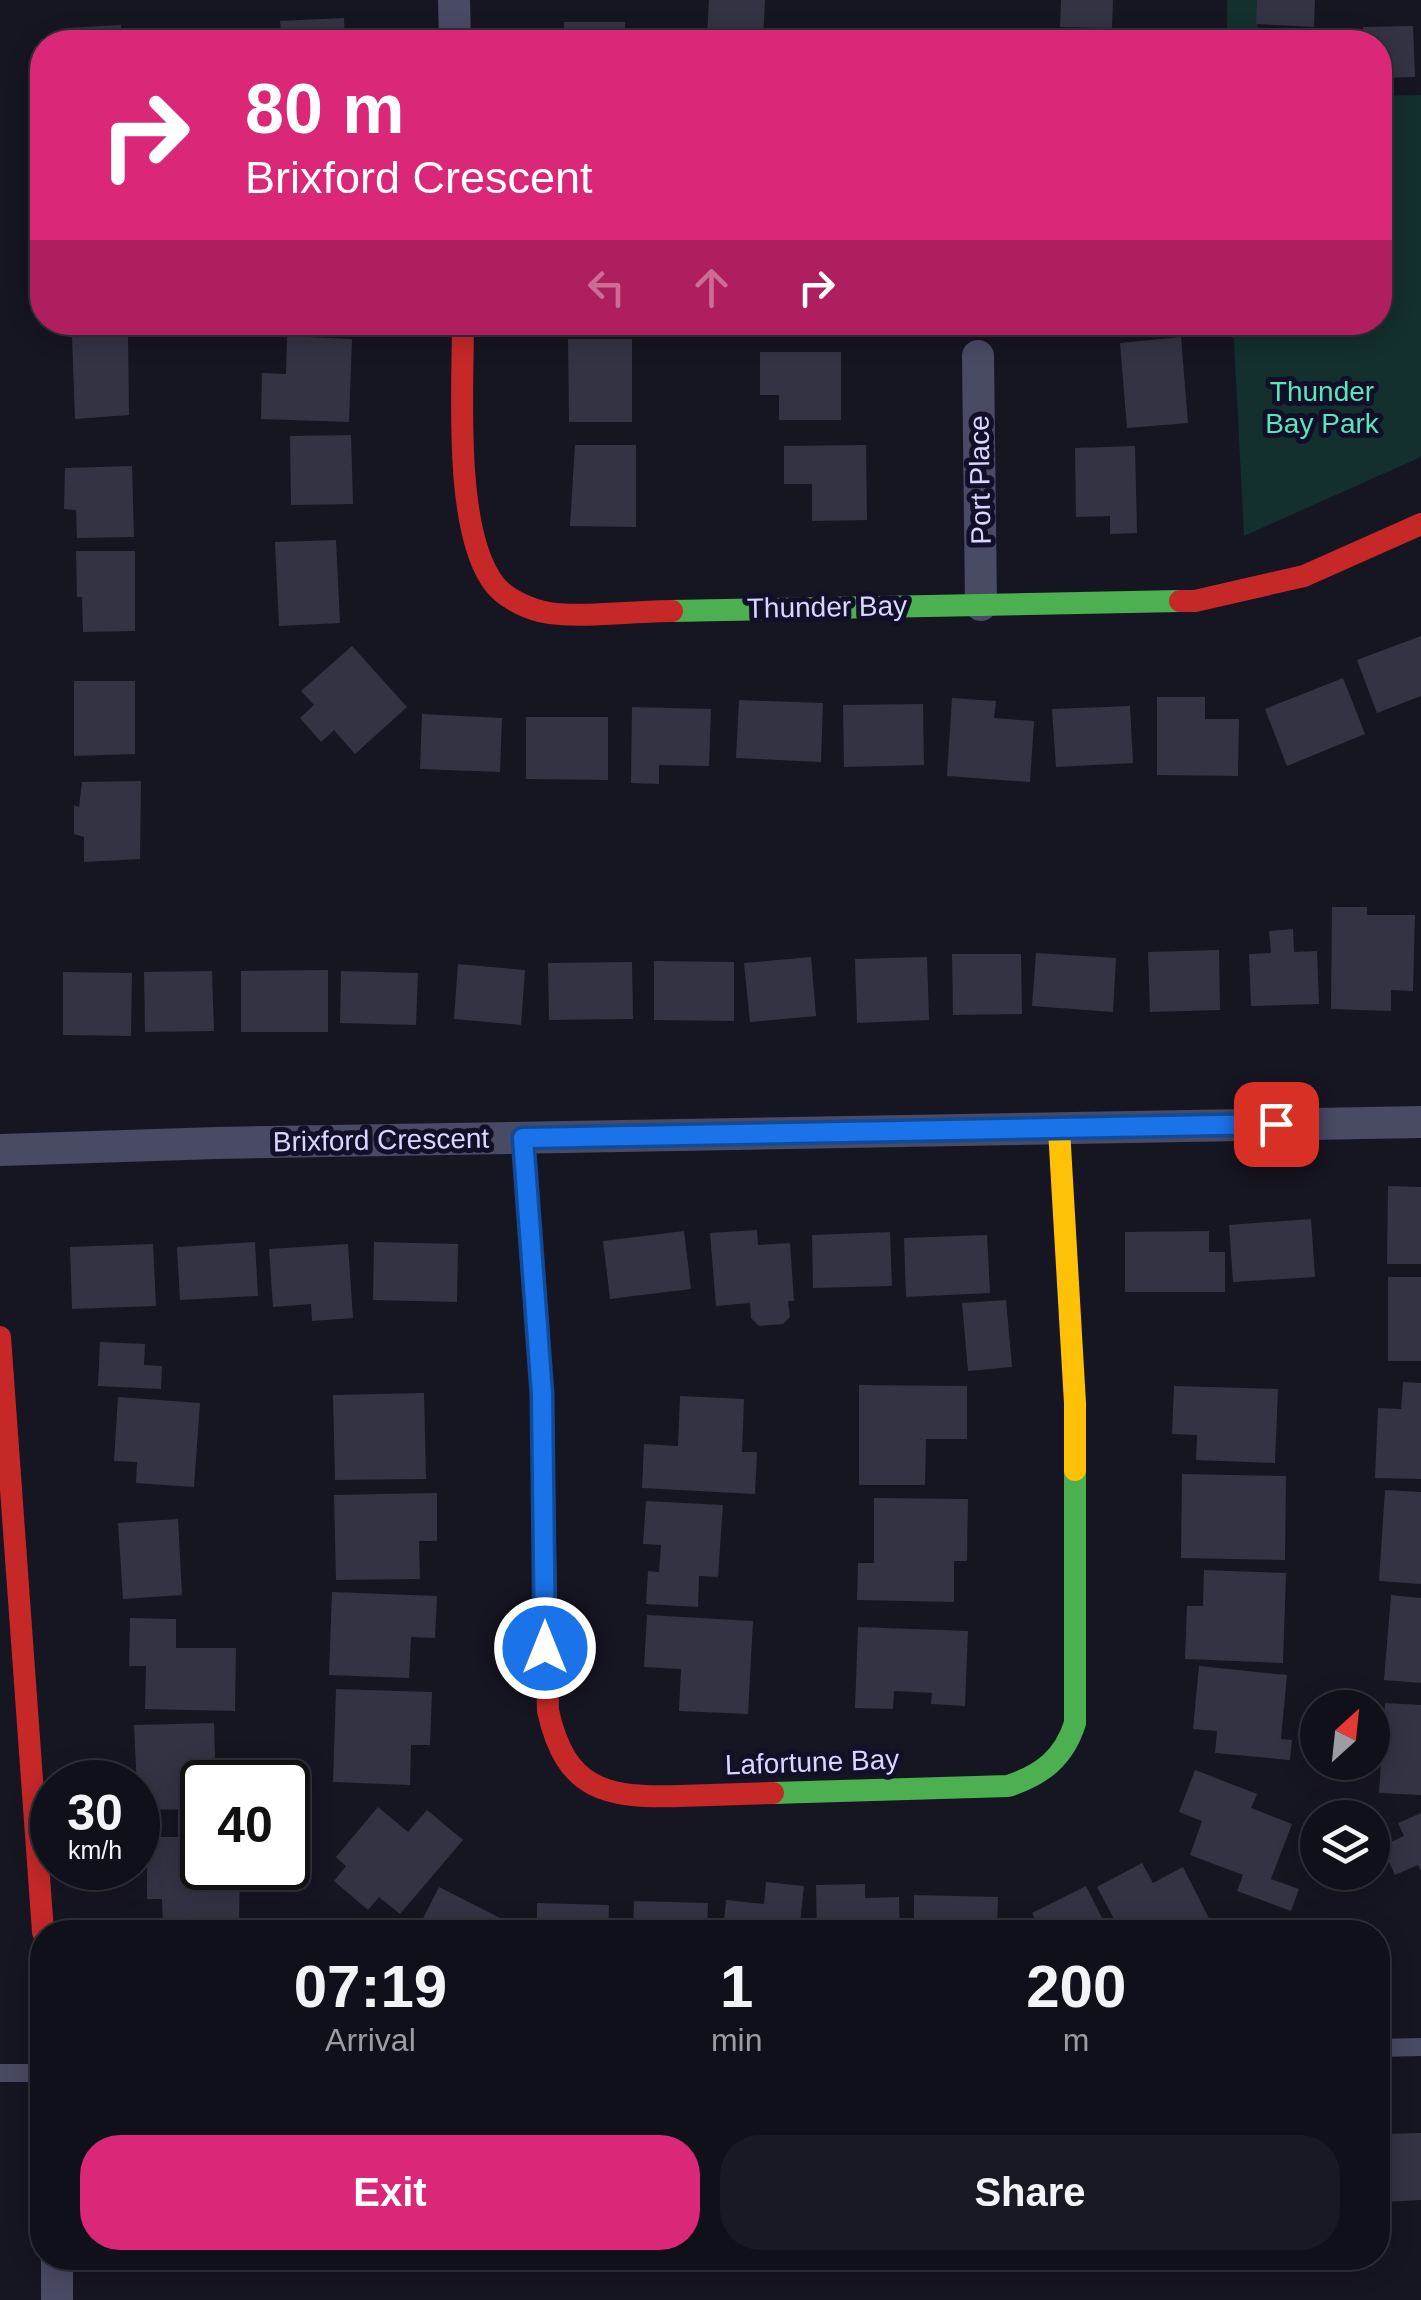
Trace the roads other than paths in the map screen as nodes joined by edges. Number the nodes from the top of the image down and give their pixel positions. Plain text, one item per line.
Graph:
1 (454, 0) edge
2 (455, 30) edge
3 (463, 335) edge
4 (978, 356) dead end
5 (1421, 524) edge
6 (981, 604) junction
7 (1421, 1122) edge
8 (1059, 1129) junction
9 (523, 1138) junction
10 (0, 1150) edge
11 (0, 1337) edge
12 (42, 1920) edge
13 (1421, 2047) edge
14 (1390, 2048) edge
15 (0, 2073) edge
16 (30, 2073) edge
17 (57, 2270) edge
18 (57, 2300) edge

1 - 2 street
3 - 6 street, Thunder Bay
4 - 6 street, Port Place
5 - 6 street, Thunder Bay
7 - 8 street, Brixford Crescent
8 - 9 street, Brixford Crescent
8 - 9 street, Lafortune Bay
9 - 10 street, Brixford Crescent
11 - 12 street
13 - 14 lane
15 - 16 lane
17 - 18 street

